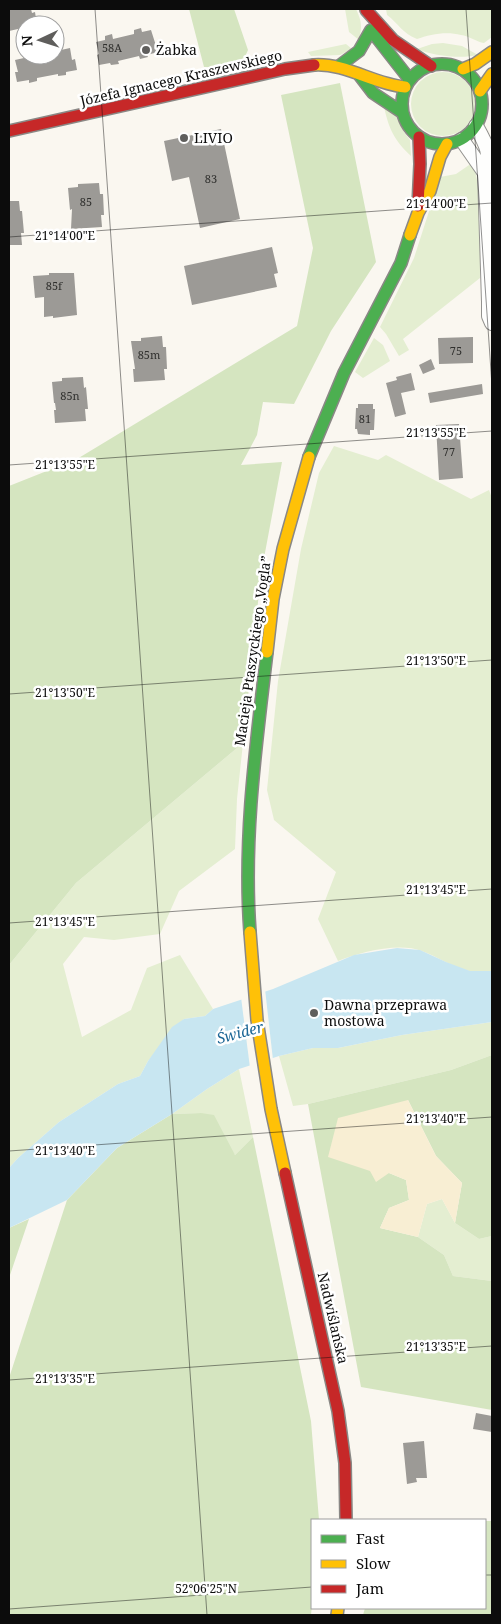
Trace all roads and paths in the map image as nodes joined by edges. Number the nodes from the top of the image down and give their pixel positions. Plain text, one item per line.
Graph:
1 (366, 9) edge
2 (372, 30) junction
3 (492, 52) edge
4 (339, 66) junction
5 (431, 66) junction
6 (462, 70) junction
7 (492, 74) edge
8 (360, 75) junction
9 (408, 84) junction
10 (480, 91) junction
11 (403, 113) junction
12 (476, 126) junction
13 (9, 132) edge
14 (419, 137) junction
15 (462, 140) junction
16 (447, 144) junction
17 (485, 173) junction
18 (418, 213) junction
19 (492, 323) edge
20 (274, 1124) joint
21 (346, 1519) edge

1 - 2 street
1 - 5 street
2 - 4 street
2 - 9 street
3 - 6 street
4 - 8 street, Józefa Ignacego Kraszewskiego
4 - 13 street, Józefa Ignacego Kraszewskiego
5 - 6 street
5 - 9 street
6 - 10 street
7 - 10 street
8 - 9 street, Józefa Ignacego Kraszewskiego
8 - 11 street, Józefa Ignacego Kraszewskiego
9 - 11 street
10 - 12 street
11 - 14 street
12 - 15 street
12 - 17 street
14 - 16 street
14 - 18 street, Macieja Ptaszyckiego „Vogla”
15 - 16 street
15 - 17 street
16 - 18 street, Macieja Ptaszyckiego „Vogla”
17 - 19 street
18 - 20 street, Macieja Ptaszyckiego „Vogla”
20 - 21 street, Nadwiślańska

